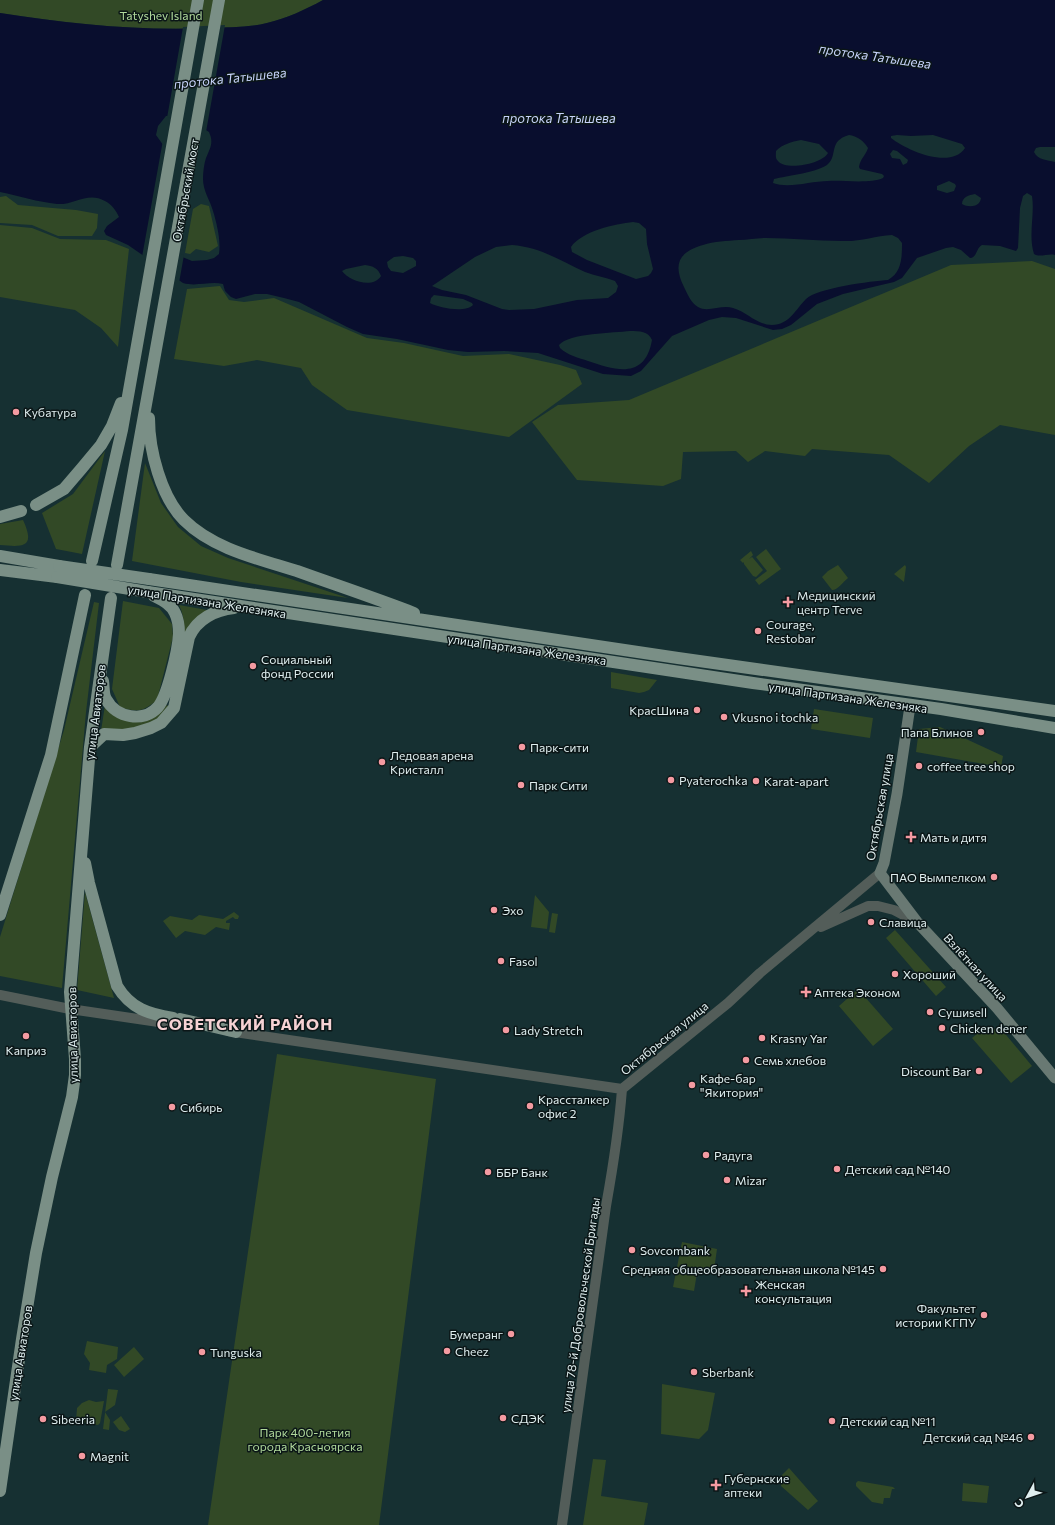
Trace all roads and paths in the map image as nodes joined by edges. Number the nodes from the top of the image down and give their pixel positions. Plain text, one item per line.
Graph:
1 (198, 0) edge
2 (219, 0) edge
3 (131, 377) junction
4 (151, 381) junction
5 (36, 505) dead end
6 (21, 511) dead end
7 (0, 517) edge
8 (0, 556) edge
9 (92, 561) dead end
10 (117, 565) dead end
11 (0, 570) edge
12 (58, 572) junction
13 (148, 592) junction
14 (85, 595) dead end
15 (111, 598) dead end
16 (247, 606) junction
17 (434, 621) junction
18 (101, 661) junction
19 (908, 690) junction
20 (910, 706) junction
21 (1055, 711) edge
22 (1055, 728) edge
23 (90, 747) junction
24 (82, 846) junction
25 (880, 873) junction
26 (0, 915) edge
27 (918, 922) junction
28 (811, 931) junction
29 (0, 995) edge
30 (70, 1009) junction
31 (176, 1022) junction
32 (236, 1032) joint
33 (1055, 1078) edge
34 (622, 1089) junction
35 (0, 1491) edge
36 (562, 1525) edge

1 - 3 main road, Октябрьский мост
2 - 4 main road, Октябрьский мост
3 - 5 main road
3 - 9 main road
4 - 10 main road
4 - 17 main road
6 - 7 main road
8 - 12 main road, улица Партизана Железняка
11 - 12 main road, улица Партизана Железняка
12 - 13 main road, улица Партизана Железняка, bridge
12 - 17 main road, улица Партизана Железняка, bridge
13 - 16 main road, улица Партизана Железняка
13 - 18 main road
14 - 26 main road
15 - 18 main road, улица Авиаторов
16 - 20 main road, улица Партизана Железняка
16 - 23 main road
17 - 19 main road, улица Партизана Железняка
18 - 23 main road, улица Авиаторов
19 - 20 main road
19 - 21 main road, улица Партизана Железняка
20 - 22 main road, улица Партизана Железняка
20 - 25 main road, Октябрьская улица
23 - 24 main road, улица Авиаторов
24 - 30 main road, улица Авиаторов
24 - 31 main road
25 - 27 main road, Взлётная улица
25 - 28 street, Октябрьская улица
27 - 28 street
27 - 33 main road, Взлётная улица
28 - 34 street, Октябрьская улица
29 - 30 street
30 - 31 street
30 - 35 main road, улица Авиаторов
31 - 32 main road
32 - 34 street, Октябрьская улица
34 - 36 street, улица 78-й Добровольческой Бригады

